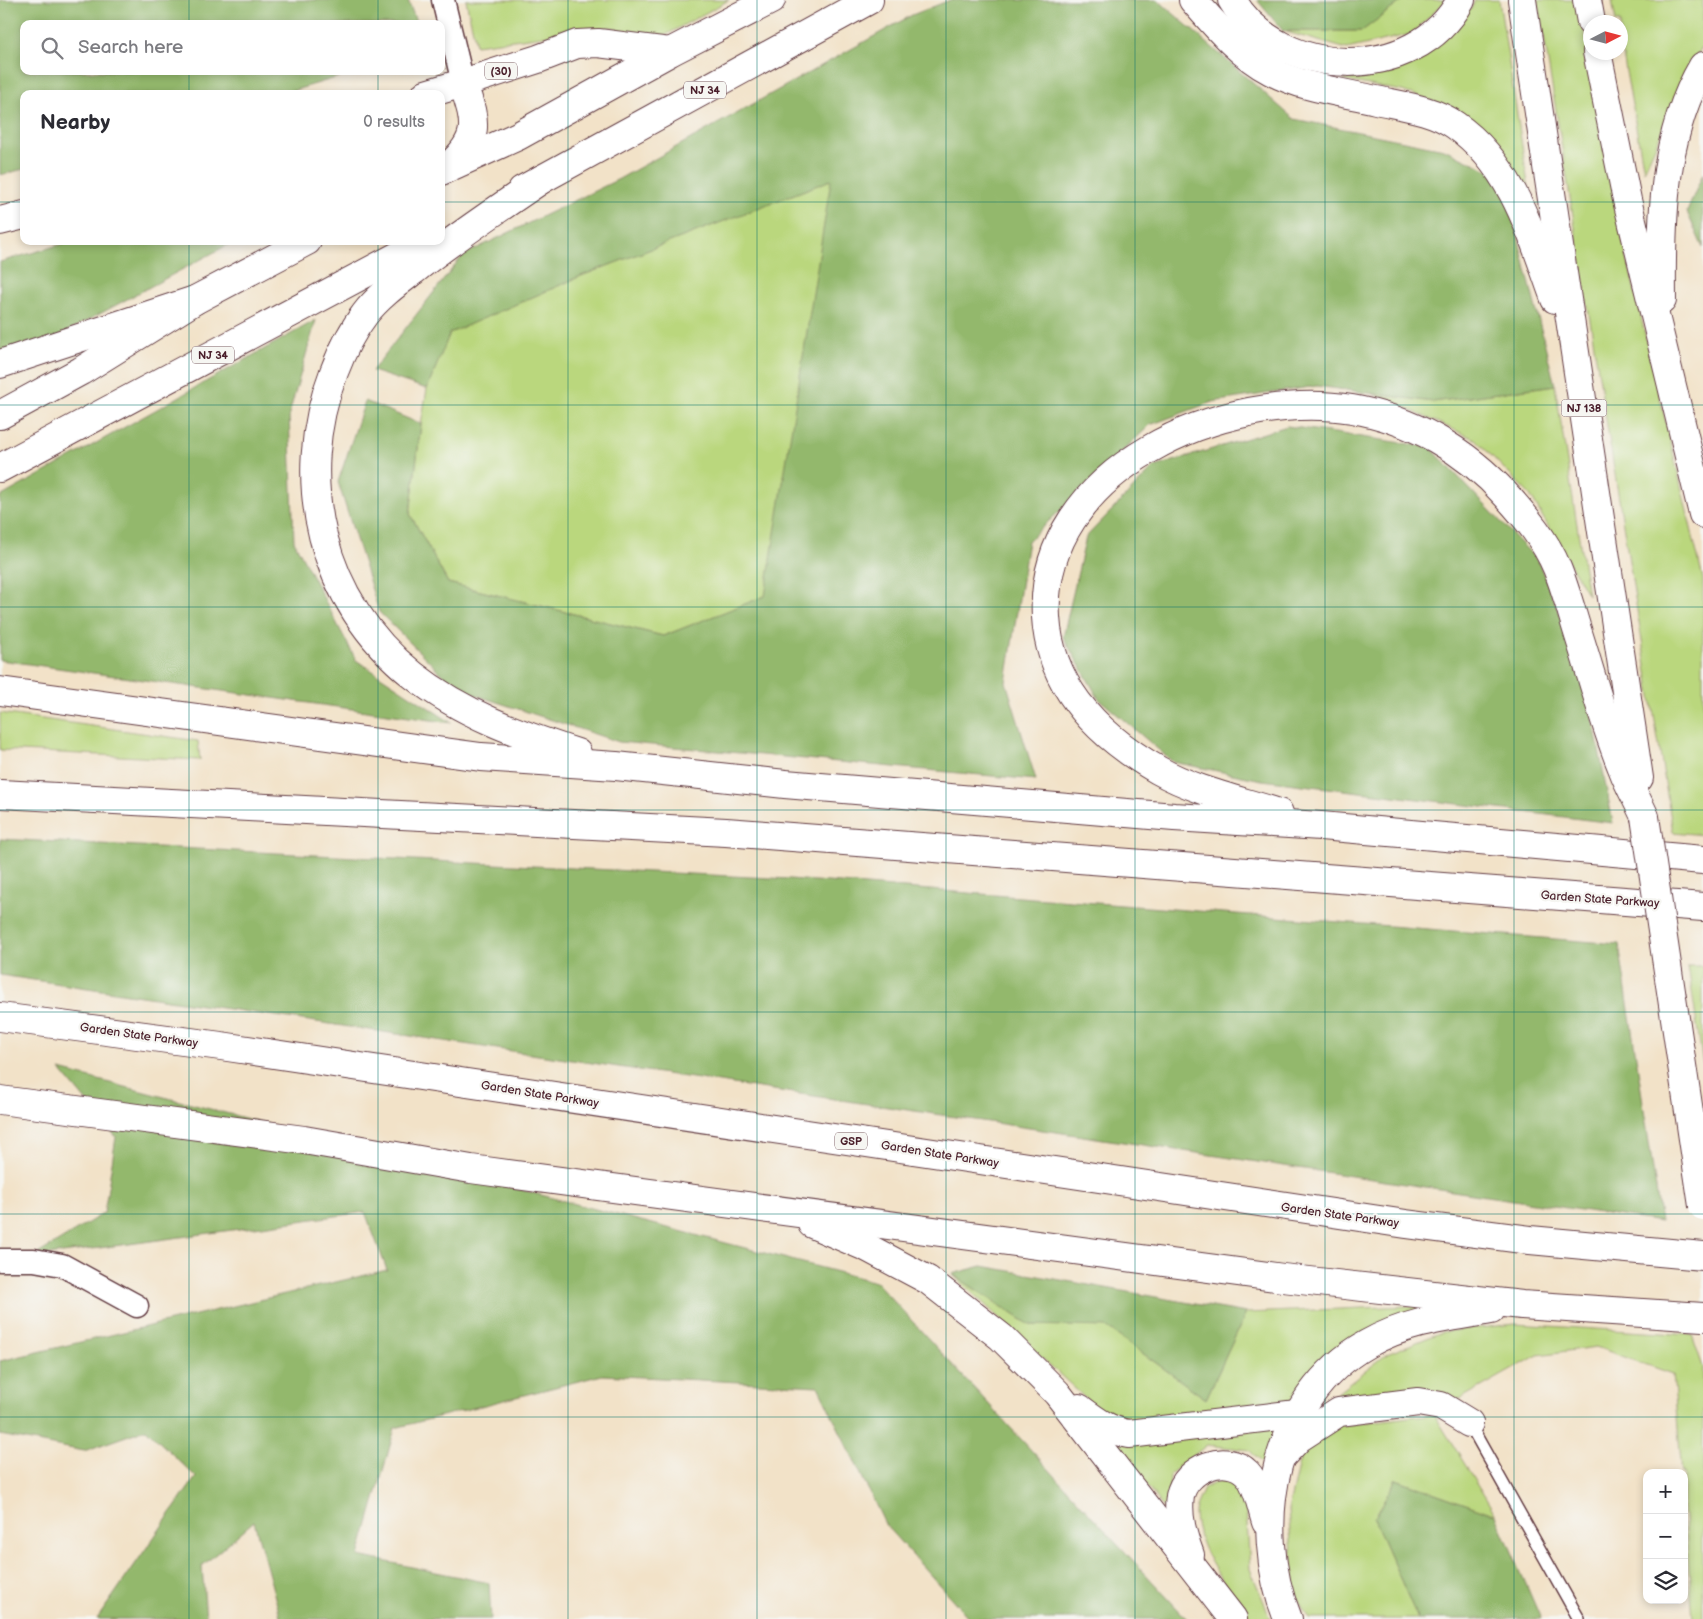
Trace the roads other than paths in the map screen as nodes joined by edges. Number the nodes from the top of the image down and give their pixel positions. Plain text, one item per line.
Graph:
1 (443, 0) edge
2 (770, 0) edge
3 (869, 0) edge
4 (1193, 0) edge
5 (1232, 0) edge
6 (1461, 0) edge
7 (1522, 0) edge
8 (1587, 0) edge
9 (1590, 15) edge
10 (670, 52) junction
11 (1599, 60) edge
12 (1703, 66) edge
13 (463, 82) junction
14 (438, 90) edge
15 (445, 168) edge
16 (445, 169) edge
17 (542, 179) junction
18 (20, 216) edge
19 (0, 221) edge
20 (445, 231) edge
21 (299, 245) edge
22 (418, 245) edge
23 (195, 300) junction
24 (1663, 349) junction
25 (1576, 356) junction
26 (0, 364) edge
27 (0, 415) edge
28 (0, 468) edge
29 (1703, 514) edge
30 (0, 691) edge
31 (616, 766) junction
32 (0, 794) edge
33 (1645, 817) junction
34 (1321, 826) junction
35 (1703, 860) edge
36 (1703, 907) edge
37 (0, 1018) edge
38 (0, 1100) edge
39 (1703, 1206) edge
40 (784, 1211) junction
41 (1703, 1256) edge
42 (0, 1260) edge
43 (1522, 1305) junction
44 (137, 1306) dead end
45 (1703, 1317) edge
46 (1057, 1393) junction
47 (1297, 1414) junction
48 (1469, 1423) joint
49 (1279, 1460) junction
50 (1271, 1536) junction
51 (1195, 1570) junction
52 (1233, 1619) edge
53 (1288, 1619) edge
54 (1579, 1619) edge

1 - 13 street
2 - 10 main road
3 - 17 main road, NJ 34
4 - 25 main road
5 - 6 main road
7 - 25 main road, NJ 138
8 - 9 main road
10 - 13 main road, (30)
10 - 16 main road
11 - 24 main road
12 - 24 main road
13 - 14 main road
13 - 15 main road
17 - 20 main road, NJ 34
17 - 31 main road
18 - 19 main road
21 - 23 main road
22 - 28 main road, NJ 34
23 - 26 main road
23 - 27 main road
24 - 29 main road
25 - 33 main road, NJ 138
30 - 31 main road
31 - 34 main road
32 - 36 main road, Garden State Parkway
33 - 34 main road
33 - 39 main road, NJ 138, bridge
34 - 35 main road
37 - 41 main road, Garden State Parkway / GSP
38 - 40 main road
40 - 43 main road
40 - 46 main road
42 - 44 street
43 - 45 main road
43 - 47 main road
46 - 47 main road
46 - 51 main road
47 - 49 main road
48 - 49 main road
48 - 54 lane
49 - 50 main road
50 - 51 main road
50 - 53 main road
51 - 52 main road

